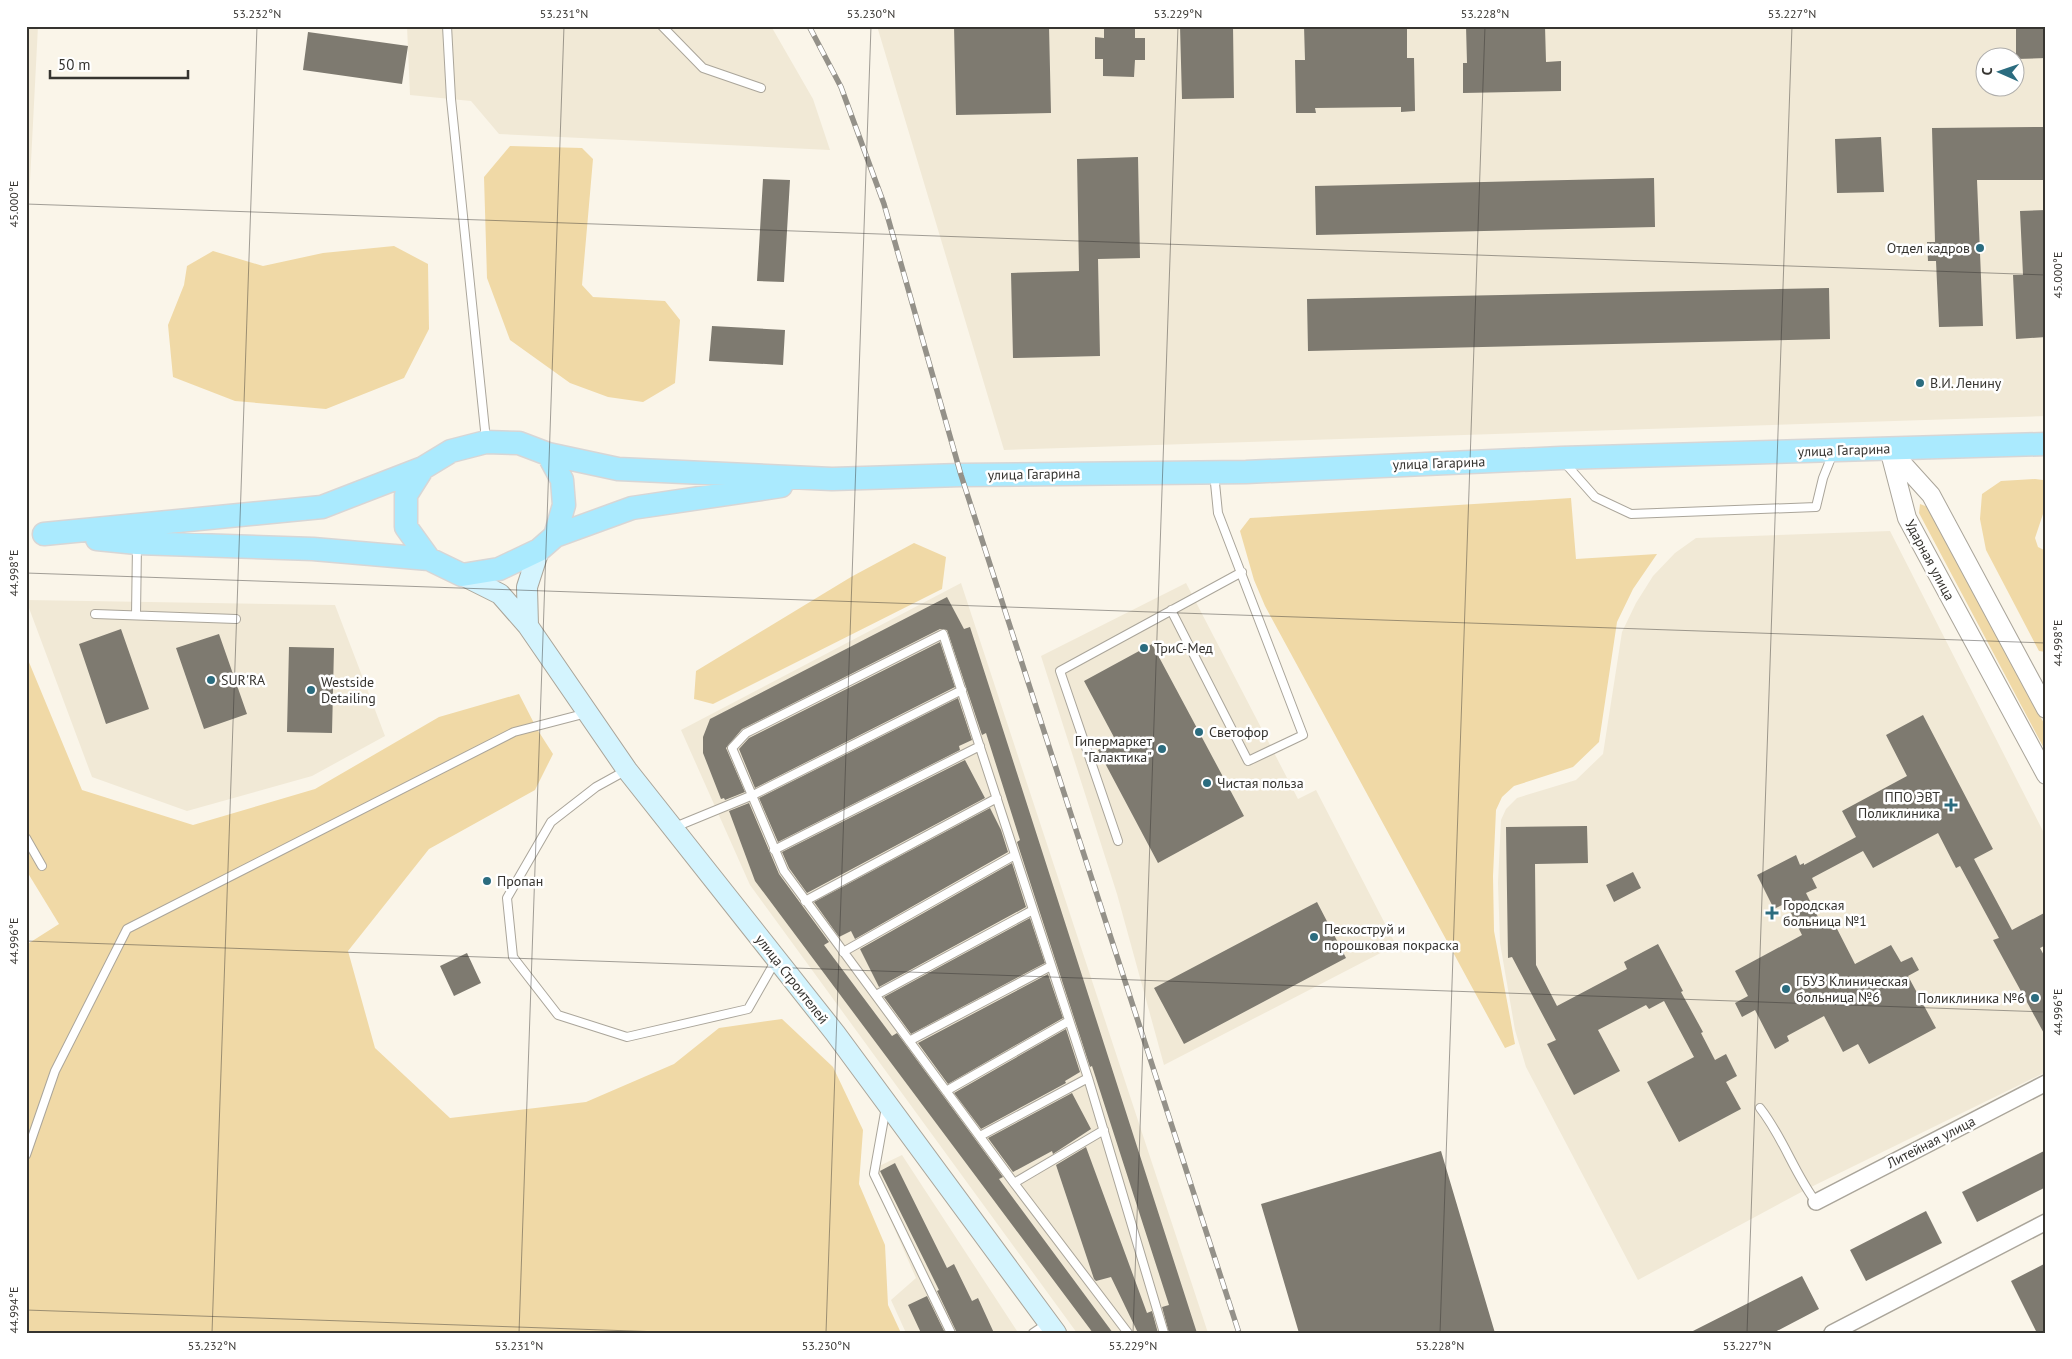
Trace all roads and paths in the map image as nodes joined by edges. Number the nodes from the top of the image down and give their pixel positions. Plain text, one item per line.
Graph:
1 (447, 26) edge
2 (662, 26) edge
3 (761, 88) dead end
4 (486, 442) junction
5 (2046, 444) edge
6 (1889, 449) junction
7 (1834, 450) junction
8 (548, 454) junction
9 (1561, 458) junction
10 (423, 468) junction
11 (1214, 472) junction
12 (832, 478) junction
13 (1918, 482) junction
14 (1901, 495) junction
15 (35, 533) edge
16 (137, 543) junction
17 (547, 543) junction
18 (429, 558) junction
19 (1242, 572) junction
20 (462, 575) junction
21 (1171, 610) junction
22 (95, 614) dead end
23 (136, 615) junction
24 (236, 619) dead end
25 (528, 626) junction
26 (962, 690) junction
27 (2046, 709) edge
28 (588, 713) junction
29 (980, 746) junction
30 (627, 770) junction
31 (2046, 775) edge
32 (753, 795) junction
33 (997, 798) junction
34 (673, 828) junction
35 (26, 838) edge
36 (1118, 841) dead end
37 (774, 850) junction
38 (1015, 855) junction
39 (42, 866) dead end
40 (805, 900) junction
41 (1033, 910) junction
42 (843, 952) junction
43 (776, 959) junction
44 (1051, 966) junction
45 (876, 996) junction
46 (1069, 1021) junction
47 (909, 1041) junction
48 (1088, 1078) junction
49 (2046, 1083) edge
50 (946, 1091) junction
51 (886, 1102) junction
52 (1760, 1108) dead end
53 (1104, 1130) junction
54 (980, 1136) junction
55 (26, 1155) edge
56 (1014, 1182) junction
57 (1816, 1202) joint
58 (2046, 1222) edge
59 (1046, 1329) edge
60 (951, 1333) edge
61 (1128, 1333) edge
62 (1164, 1333) edge
63 (1832, 1333) edge

1 - 4 lane
2 - 3 lane
4 - 8 main road
4 - 10 main road
5 - 6 main road, улица Гагарина
6 - 7 main road, улица Гагарина
6 - 13 street
6 - 14 street, Ударная улица
7 - 9 main road, улица Гагарина
7 - 9 lane
8 - 12 main road
8 - 17 main road
9 - 11 main road, улица Гагарина
10 - 15 main road
10 - 18 main road
11 - 12 main road, улица Гагарина
11 - 19 lane
12 - 17 main road
13 - 14 street
13 - 27 street
14 - 31 street, Ударная улица
15 - 16 main road
16 - 18 main road
16 - 23 lane
17 - 20 main road
17 - 25 main road
18 - 20 main road
19 - 21 lane
19 - 21 lane
20 - 25 main road, улица Строителей
21 - 36 lane
22 - 23 lane
23 - 24 lane
25 - 28 main road, улица Строителей
26 - 29 lane
26 - 32 lane
26 - 32 lane
28 - 30 main road, улица Строителей
28 - 55 lane
29 - 33 lane
29 - 37 lane
30 - 34 main road, улица Строителей
30 - 43 lane
32 - 34 lane
32 - 37 lane
33 - 38 lane
33 - 40 lane
34 - 43 main road, улица Строителей
35 - 39 lane
37 - 40 lane
38 - 41 lane
38 - 42 lane
40 - 42 lane
41 - 44 lane
41 - 45 lane
42 - 45 lane
43 - 51 main road, улица Строителей
44 - 46 lane
44 - 47 lane
45 - 47 lane
46 - 48 lane
46 - 50 lane
47 - 50 lane
48 - 53 lane
48 - 54 lane
49 - 57 street, Литейная улица
50 - 54 lane
51 - 59 main road, улица Строителей
51 - 60 lane
52 - 57 lane
53 - 56 lane
53 - 62 lane
54 - 56 lane
56 - 61 lane
58 - 63 street

